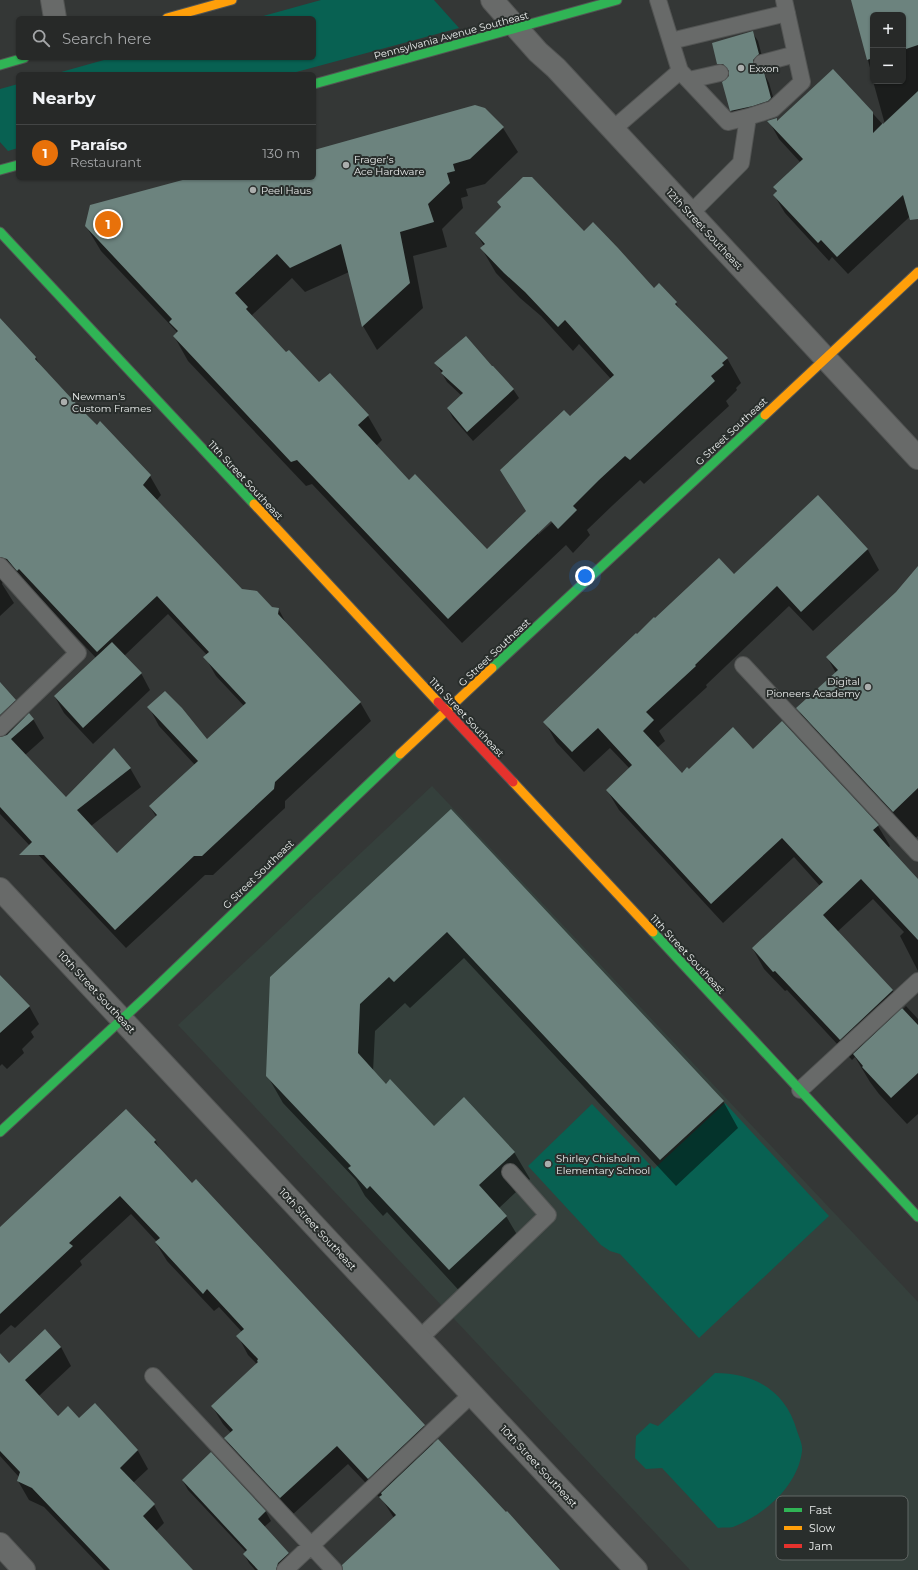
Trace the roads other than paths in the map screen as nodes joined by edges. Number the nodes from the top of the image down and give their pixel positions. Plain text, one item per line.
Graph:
1 (52, 0) edge
2 (232, 0) edge
3 (492, 0) edge
4 (617, 0) edge
5 (658, 0) edge
6 (785, 6) edge
7 (56, 16) edge
8 (174, 16) edge
9 (518, 27) junction
10 (671, 41) junction
11 (796, 54) junction
12 (17, 60) edge
13 (762, 63) dead end
14 (0, 65) edge
15 (720, 73) dead end
16 (684, 75) junction
17 (316, 83) edge
18 (748, 117) junction
19 (612, 130) junction
20 (16, 166) edge
21 (0, 170) edge
22 (690, 214) junction
23 (0, 232) edge
24 (918, 272) edge
25 (825, 359) junction
26 (918, 458) edge
27 (0, 566) edge
28 (743, 665) dead end
29 (446, 711) junction
30 (0, 728) edge
31 (918, 853) edge
32 (0, 889) edge
33 (918, 981) edge
34 (122, 1019) junction
35 (800, 1090) junction
36 (0, 1132) edge
37 (510, 1172) dead end
38 (918, 1217) edge
39 (420, 1338) junction
40 (153, 1376) dead end
41 (472, 1394) junction
42 (0, 1544) edge
43 (311, 1545) junction
44 (24, 1570) edge
45 (284, 1570) edge
46 (334, 1570) edge
47 (636, 1570) edge

1 - 7 street
2 - 8 main road
3 - 9 street, 12th Street Southeast
4 - 9 main road, Pennsylvania Avenue Southeast
5 - 10 lane
6 - 10 lane
6 - 11 lane
9 - 17 main road, Pennsylvania Avenue Southeast
9 - 19 street, 12th Street Southeast
10 - 16 lane
11 - 13 lane
11 - 18 lane
12 - 14 main road
15 - 16 lane
16 - 18 lane
16 - 19 lane
18 - 22 lane
19 - 22 street, 12th Street Southeast
20 - 21 main road
22 - 25 street, 12th Street Southeast
23 - 29 main road, 11th Street Southeast
24 - 25 main road, G Street Southeast
25 - 26 street, 12th Street Southeast
25 - 29 main road, G Street Southeast
27 - 30 lane
28 - 31 lane
29 - 34 main road, G Street Southeast
29 - 35 main road, 11th Street Southeast
32 - 34 street, 10th Street Southeast
33 - 35 lane
34 - 36 main road, G Street Southeast
34 - 39 street, 10th Street Southeast
35 - 38 main road, 11th Street Southeast
37 - 39 lane
39 - 41 street, 10th Street Southeast
40 - 43 lane
41 - 43 lane
41 - 47 street, 10th Street Southeast
42 - 44 street
43 - 45 lane
43 - 46 lane

